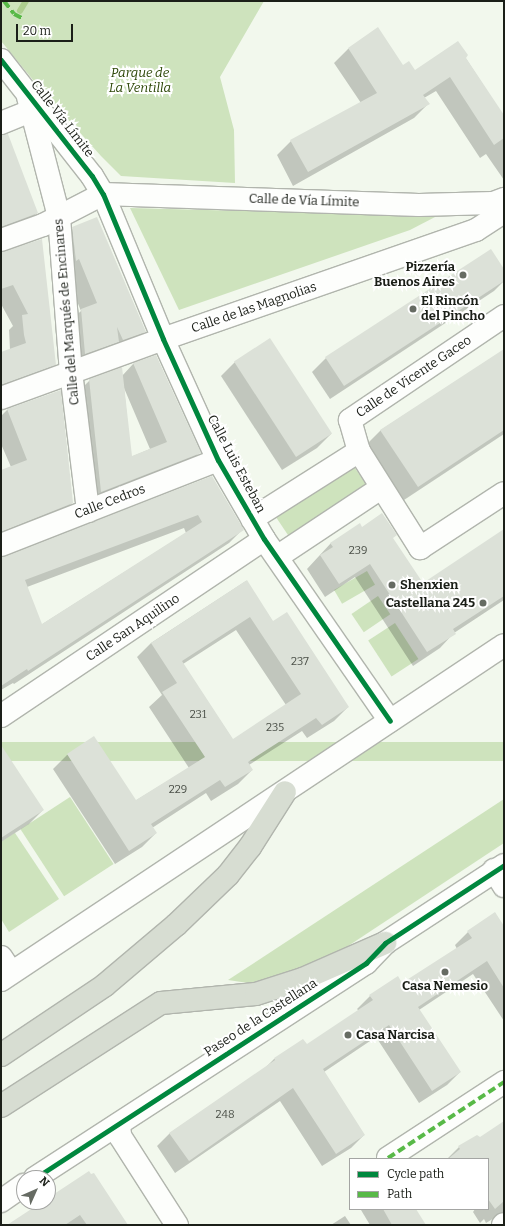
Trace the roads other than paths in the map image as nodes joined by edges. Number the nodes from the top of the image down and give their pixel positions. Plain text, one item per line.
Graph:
1 (1, 60) edge
2 (29, 102) junction
3 (1, 124) edge
4 (103, 194) junction
5 (504, 199) edge
6 (504, 212) edge
7 (59, 217) junction
8 (1, 240) edge
9 (504, 316) edge
10 (163, 339) junction
11 (71, 372) junction
12 (1, 398) edge
13 (359, 451) junction
14 (218, 460) junction
15 (381, 488) junction
16 (504, 493) edge
17 (88, 511) junction
18 (252, 519) junction
19 (264, 539) junction
20 (1, 545) edge
21 (277, 557) junction
22 (504, 645) edge
23 (1, 716) edge
24 (390, 722) junction
25 (285, 792) junction
26 (502, 871) edge
27 (385, 943) junction
28 (4, 969) edge
29 (1, 1055) edge
30 (504, 1082) edge
31 (1, 1106) edge
32 (119, 1124) junction
33 (388, 1158) dead end
34 (47, 1170) edge
35 (16, 1191) edge
36 (1, 1201) edge
37 (177, 1225) edge

1 - 2 street, Calle Vía Límite
2 - 3 street
2 - 4 street, Calle Vía Límite
2 - 7 street, Calle del Marqués de Encinares
4 - 5 street, Calle de Vía Límite
4 - 7 street
4 - 10 street, Calle Luis Esteban
6 - 10 street, Calle de las Magnolias
7 - 8 street
7 - 11 street, Calle del Marqués de Encinares
9 - 13 street, Calle de Vicente Gaceo
10 - 11 street, Calle de las Magnolias
10 - 14 street, Calle Luis Esteban
11 - 12 street, Calle de las Magnolias
11 - 17 street, Calle del Marqués de Encinares
13 - 15 street, Calle de Vicente Gaceo
13 - 18 street
14 - 17 street, Calle Cedros
14 - 18 street, Calle Luis Esteban
15 - 16 street, Calle de Vicente Gaceo
15 - 21 street
17 - 20 street, Calle Cedros
18 - 19 street, Calle Luis Esteban
19 - 21 street, Calle Luis Esteban
19 - 23 street, Calle San Aquilino
21 - 24 street, Calle Luis Esteban
22 - 24 street
24 - 25 street
25 - 28 street
25 - 29 highway
26 - 27 street, Paseo de la Castellana
27 - 31 highway
27 - 32 street, Paseo de la Castellana
30 - 33 street
32 - 34 street, Paseo de la Castellana
32 - 37 street
35 - 36 street

